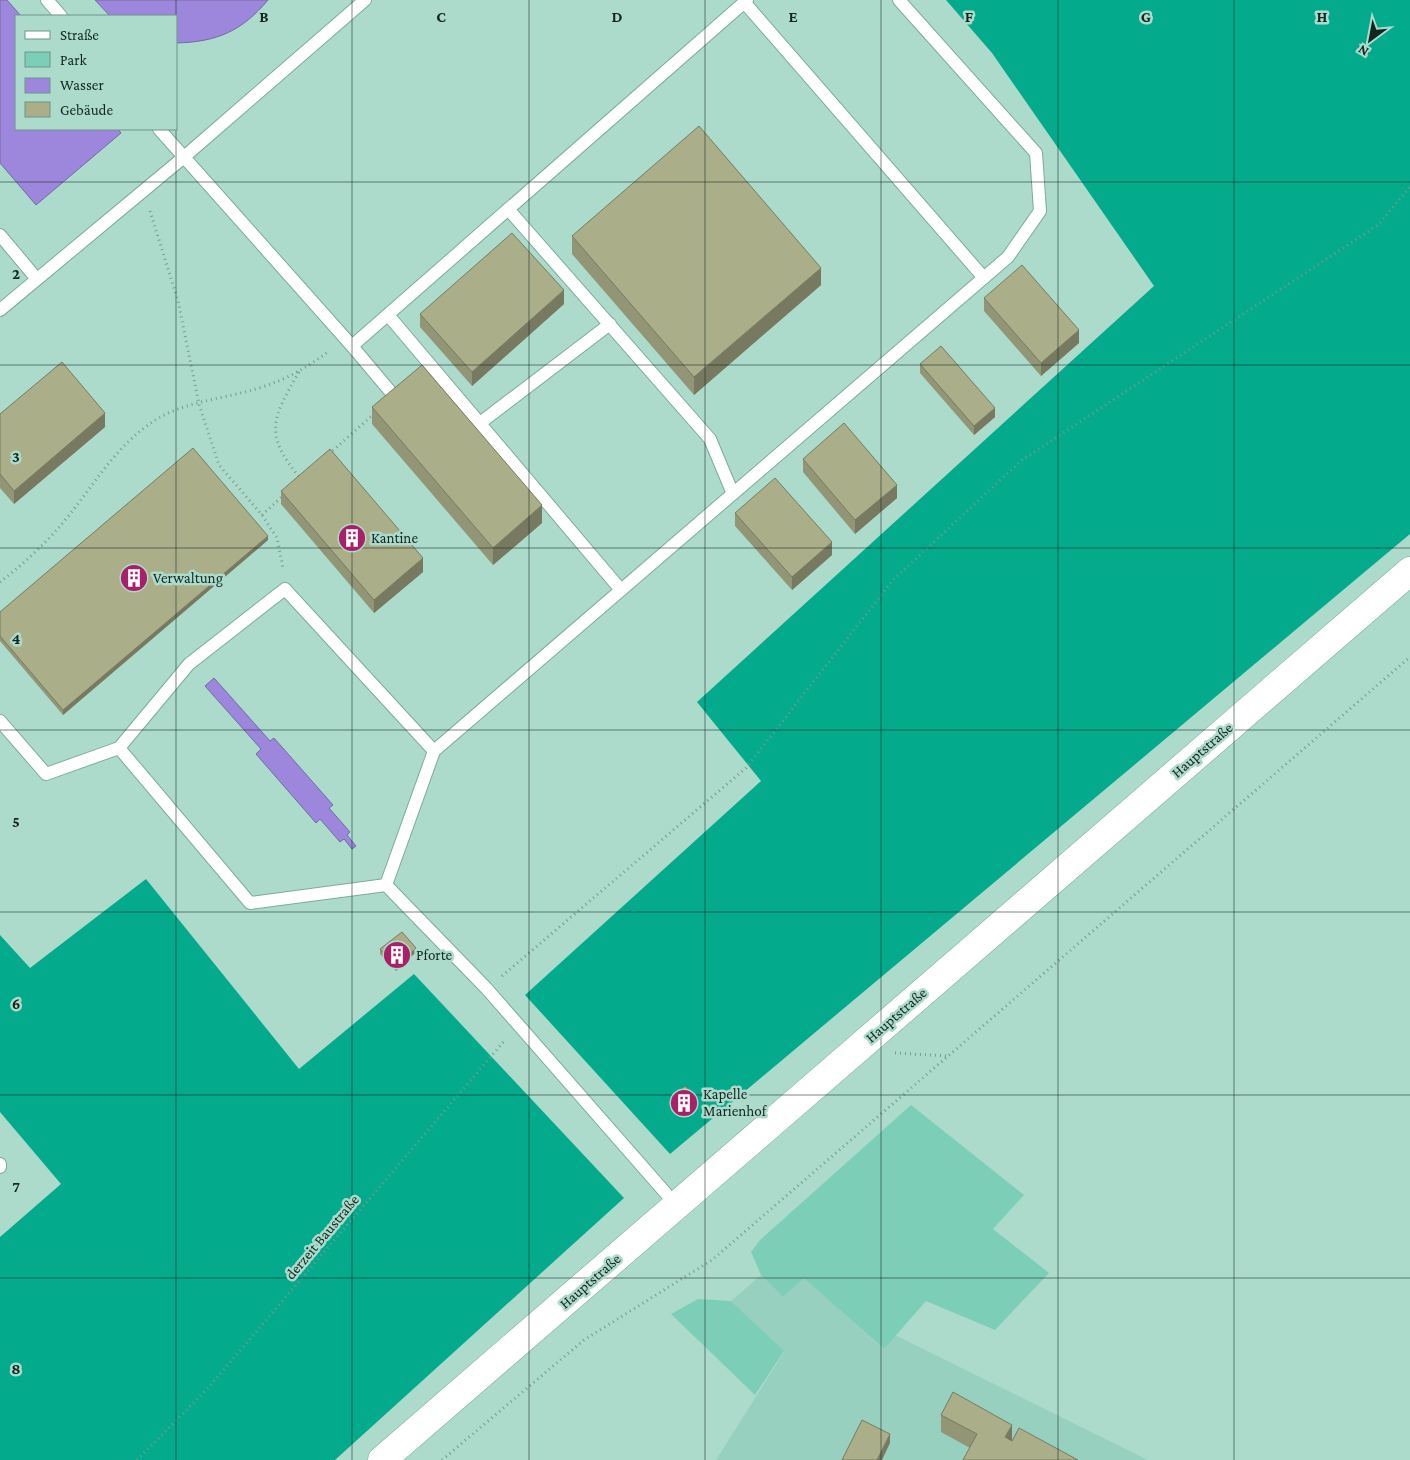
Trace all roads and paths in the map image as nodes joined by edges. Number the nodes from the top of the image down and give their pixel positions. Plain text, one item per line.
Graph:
1 (47, 0) edge
2 (365, 0) edge
3 (899, 0) edge
4 (745, 1) edge
5 (60, 15) edge
6 (160, 130) edge
7 (184, 158) junction
8 (1410, 187) edge
9 (143, 190) junction
10 (508, 209) junction
11 (0, 235) edge
12 (36, 278) junction
13 (984, 278) junction
14 (0, 310) edge
15 (388, 315) junction
16 (610, 324) junction
17 (348, 342) junction
18 (299, 371) junction
19 (389, 390) joint
20 (199, 404) junction
21 (480, 423) junction
22 (323, 460) edge
23 (308, 473) edge
24 (301, 480) junction
25 (295, 486) edge
26 (288, 491) edge
27 (733, 494) junction
28 (262, 515) junction
29 (1410, 571) edge
30 (0, 582) edge
31 (285, 589) junction
32 (621, 590) junction
33 (1410, 657) edge
34 (0, 721) edge
35 (118, 748) junction
36 (434, 751) junction
37 (386, 885) junction
38 (487, 989) junction
39 (518, 1024) junction
40 (855, 1050) junction
41 (948, 1056) junction
42 (677, 1206) junction
43 (137, 1460) edge
44 (382, 1460) edge
45 (442, 1460) edge

1 - 5 lane
2 - 7 lane
3 - 13 lane
4 - 10 lane
4 - 13 lane
6 - 7 lane
7 - 9 lane
7 - 17 lane
8 - 38 path
9 - 12 lane
9 - 20 path
10 - 15 lane
10 - 16 lane
11 - 12 lane
12 - 14 lane
13 - 27 lane
15 - 17 lane
15 - 21 lane
16 - 21 lane
16 - 27 lane
17 - 18 path
17 - 19 lane
18 - 20 path
18 - 24 path
19 - 22 path
20 - 28 path
20 - 30 path
21 - 32 lane
23 - 24 path
24 - 25 path
26 - 28 path
27 - 32 lane
28 - 31 path
29 - 40 main road, Hauptstraße
31 - 35 lane
31 - 36 lane
32 - 36 lane
33 - 41 path
34 - 35 lane
35 - 37 lane
36 - 37 lane
37 - 38 lane
38 - 39 lane
39 - 42 lane
39 - 43 path, derzeit Baustraße
40 - 41 path
40 - 42 main road, Hauptstraße
41 - 45 path
42 - 44 main road, Hauptstraße

